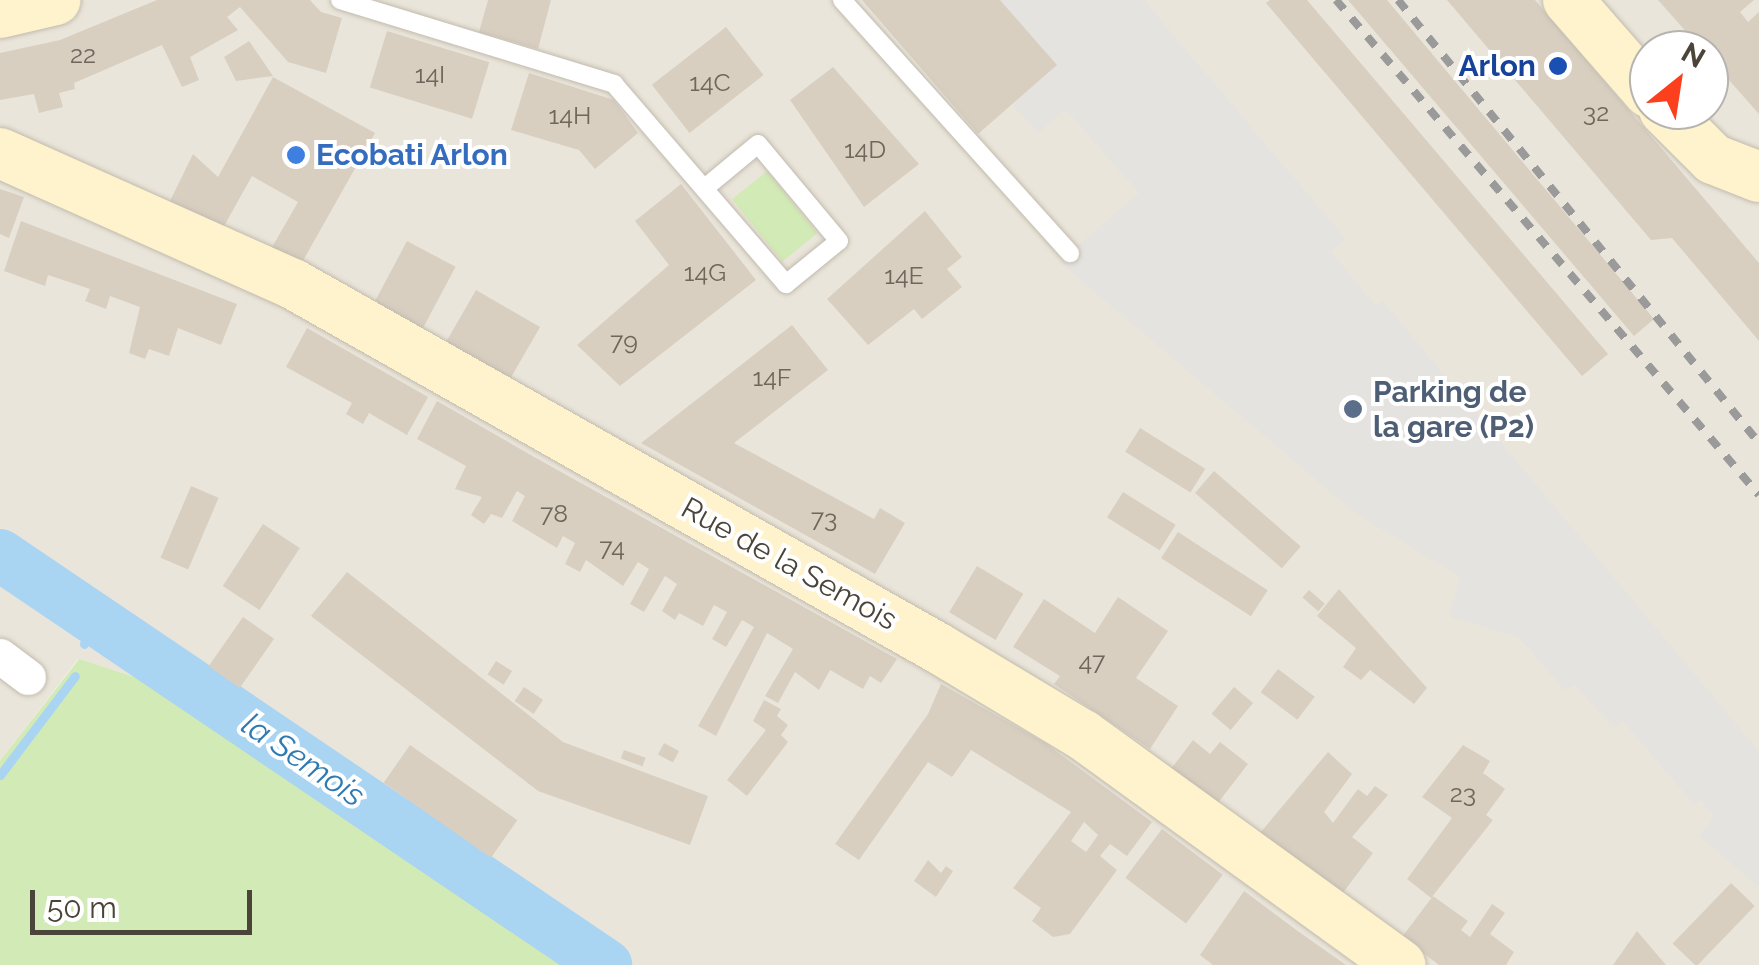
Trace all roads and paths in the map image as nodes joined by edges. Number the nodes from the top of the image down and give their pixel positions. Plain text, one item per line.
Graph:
1 (56, 0) edge
2 (340, 0) edge
3 (842, 0) edge
4 (1568, 0) edge
5 (0, 14) edge
6 (1629, 69) edge
7 (1684, 130) edge
8 (0, 153) edge
9 (0, 163) edge
10 (0, 172) edge
11 (1759, 177) edge
12 (75, 187) junction
13 (706, 188) junction
14 (146, 218) junction
15 (1070, 254) dead end
16 (0, 656) edge
17 (28, 677) dead end
18 (1400, 965) edge

1 - 5 main road
2 - 13 lane
3 - 15 lane
4 - 6 main road
7 - 11 main road
8 - 12 main road, Rue de la Semois
9 - 12 main road, Rue de la Semois
10 - 14 main road, Rue de la Semois
12 - 14 main road, Rue de la Semois
13 - 13 lane
14 - 18 main road, Rue de la Semois
16 - 17 street

